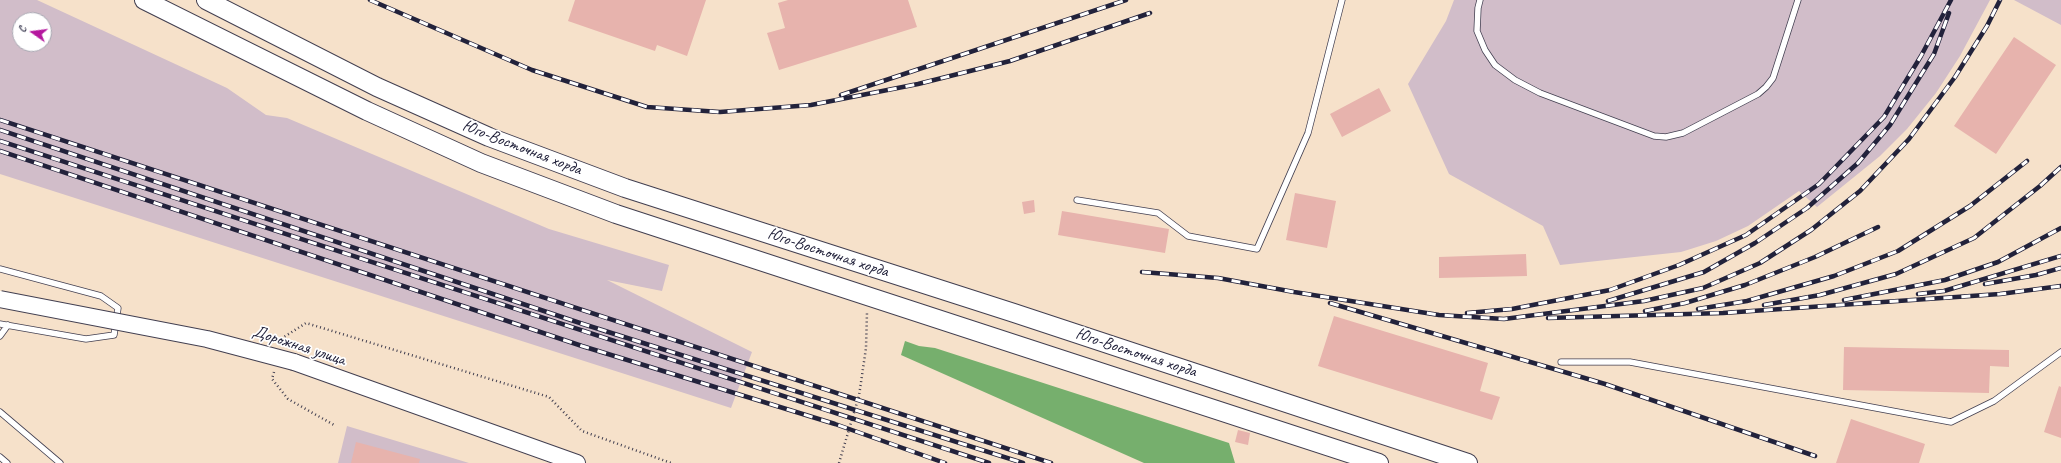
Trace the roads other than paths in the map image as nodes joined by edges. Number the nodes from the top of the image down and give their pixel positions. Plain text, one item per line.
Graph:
1 (144, 0) edge
2 (206, 0) edge
3 (1342, 0) edge
4 (1480, 0) edge
5 (1798, 0) edge
6 (1078, 200) dead end
7 (0, 269) edge
8 (0, 300) edge
9 (0, 324) edge
10 (8, 325) junction
11 (0, 336) edge
12 (2061, 352) edge
13 (1561, 362) dead end
14 (0, 412) edge
15 (0, 457) edge
16 (7, 463) edge
17 (60, 463) edge
18 (577, 463) edge
19 (1379, 463) edge
20 (1468, 463) edge

1 - 19 main road, Юго-Восточная хорда
2 - 20 main road, Юго-Восточная хорда
3 - 6 lane
4 - 5 lane
7 - 10 lane
8 - 18 main road, Дорожная улица, bridge
9 - 10 lane
10 - 11 lane
12 - 13 lane
14 - 17 lane
15 - 16 lane

